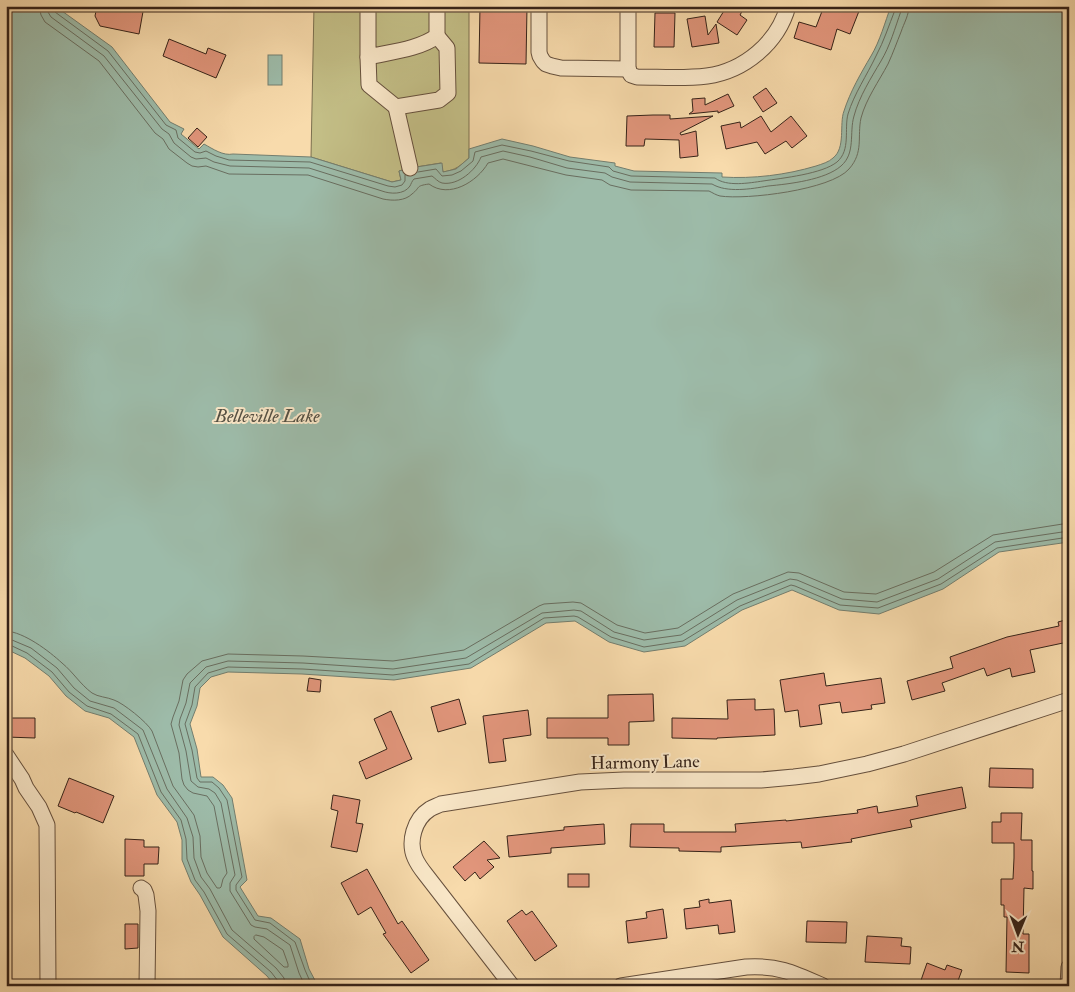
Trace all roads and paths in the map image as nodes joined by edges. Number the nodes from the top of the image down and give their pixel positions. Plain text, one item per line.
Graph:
1 (368, 6) edge
2 (437, 6) edge
3 (539, 6) edge
4 (628, 6) edge
5 (788, 6) edge
6 (438, 36) junction
7 (368, 56) junction
8 (628, 69) junction
9 (396, 107) junction
10 (410, 168) dead end
11 (1069, 700) edge
12 (6, 755) edge
13 (141, 888) dead end
14 (1069, 967) edge
15 (48, 986) edge
16 (147, 986) edge
17 (512, 986) edge
18 (621, 986) edge
19 (823, 986) edge
20 (1068, 986) edge

1 - 7 street
2 - 6 street
3 - 8 street
4 - 8 street
5 - 8 street
6 - 7 street
6 - 9 street
7 - 9 street
9 - 10 street
11 - 17 street, Harmony Lane
12 - 15 street
13 - 16 street
14 - 20 street
18 - 19 street

